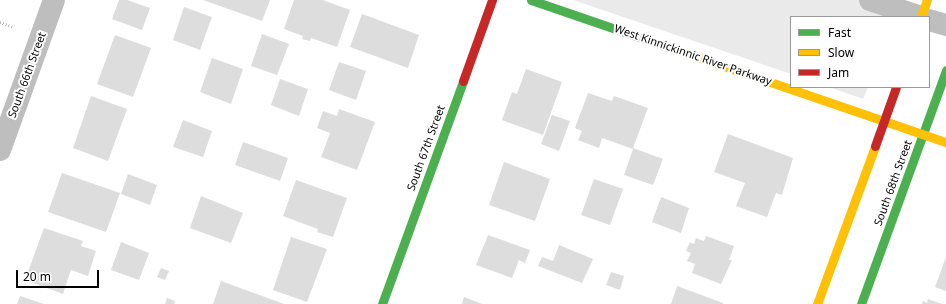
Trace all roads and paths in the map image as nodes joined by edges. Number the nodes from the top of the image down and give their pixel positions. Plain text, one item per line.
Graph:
1 (54, 0) edge
2 (492, 0) edge
3 (531, 0) edge
4 (870, 0) edge
5 (927, 0) edge
6 (918, 16) edge
7 (921, 16) edge
8 (930, 20) edge
9 (0, 22) edge
10 (946, 25) edge
11 (14, 27) dead end
12 (946, 70) edge
13 (896, 88) edge
14 (884, 120) junction
15 (923, 134) junction
16 (946, 142) edge
17 (0, 150) edge
18 (382, 304) edge
19 (817, 304) edge
20 (861, 304) edge

1 - 17 street, South 66th Street
2 - 18 street, South 67th Street
3 - 14 street, West Kinnickinnic River Parkway
4 - 6 street
5 - 7 street
8 - 10 street
9 - 11 path
12 - 15 street, South 68th Street
13 - 14 street
14 - 15 street, West Kinnickinnic River Parkway
14 - 19 street
15 - 16 street, West Kinnickinnic River Parkway
15 - 20 street, South 68th Street

